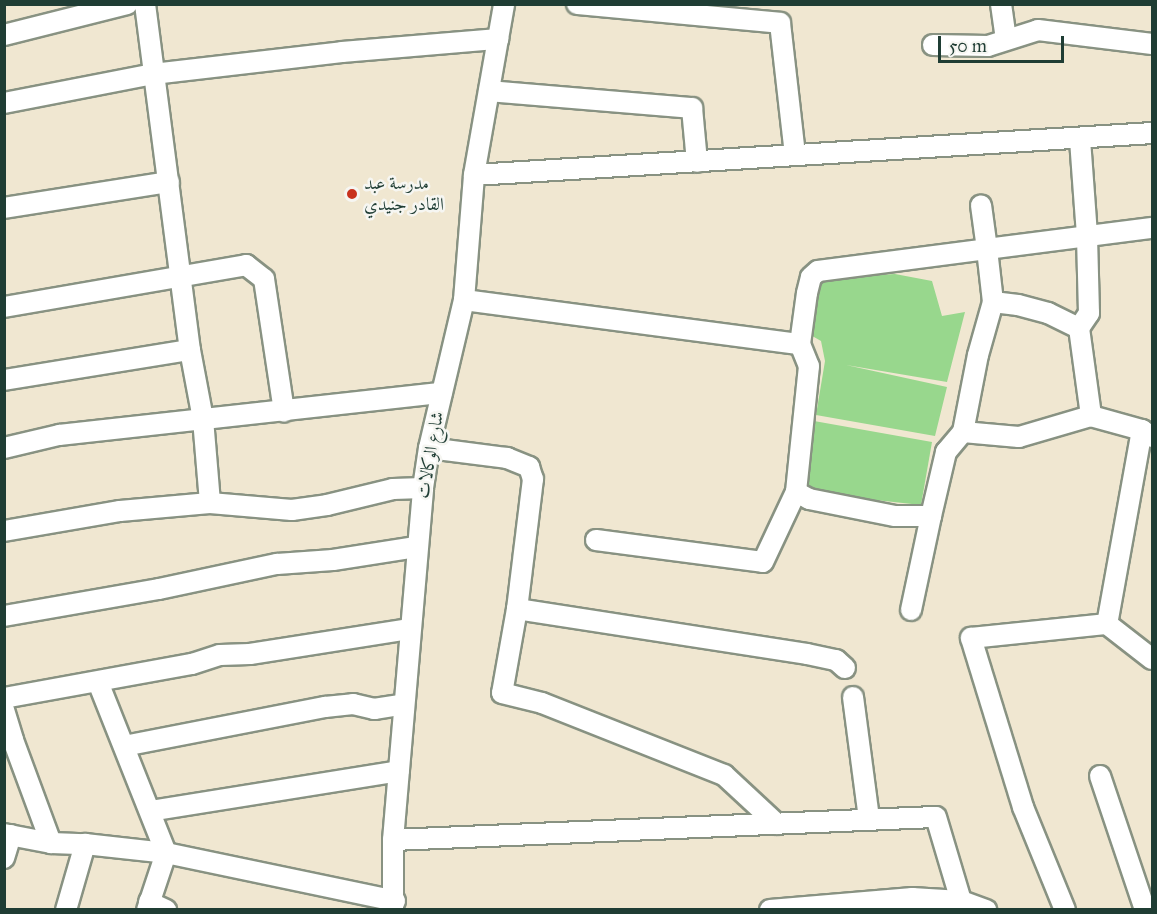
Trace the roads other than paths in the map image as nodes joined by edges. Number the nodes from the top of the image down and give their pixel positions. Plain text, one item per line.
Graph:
1 (127, 4) edge
2 (145, 4) edge
3 (504, 4) edge
4 (577, 4) edge
5 (1001, 4) edge
6 (4, 35) edge
7 (498, 39) junction
8 (1006, 40) junction
9 (1152, 44) edge
10 (933, 45) dead end
11 (153, 74) junction
12 (489, 91) junction
13 (4, 103) edge
14 (1152, 133) edge
15 (1080, 139) junction
16 (795, 154) junction
17 (697, 162) junction
18 (474, 175) junction
19 (168, 182) junction
20 (981, 205) dead end
21 (4, 208) edge
22 (1152, 228) edge
23 (1087, 235) junction
24 (987, 249) junction
25 (181, 277) junction
26 (464, 300) junction
27 (993, 302) junction
28 (4, 307) edge
29 (1080, 328) junction
30 (800, 344) junction
31 (190, 350) junction
32 (4, 380) edge
33 (442, 393) junction
34 (284, 412) junction
35 (1091, 416) junction
36 (203, 419) junction
37 (963, 432) junction
38 (1147, 434) edge
39 (4, 448) edge
40 (429, 448) junction
41 (423, 488) junction
42 (796, 492) junction
43 (210, 503) junction
44 (931, 516) junction
45 (4, 531) edge
46 (596, 540) dead end
47 (416, 547) junction
48 (517, 609) junction
49 (911, 609) dead end
50 (4, 616) edge
51 (1107, 624) junction
52 (410, 628) junction
53 (1152, 658) edge
54 (845, 668) dead end
55 (98, 682) junction
56 (853, 697) dead end
57 (4, 698) edge
58 (404, 704) junction
59 (4, 710) edge
60 (124, 746) junction
61 (399, 771) junction
62 (1100, 776) dead end
63 (150, 811) junction
64 (869, 819) junction
65 (777, 824) junction
66 (8, 835) edge
67 (393, 840) junction
68 (51, 843) junction
69 (85, 844) junction
70 (166, 853) junction
71 (4, 858) edge
72 (960, 901) junction
73 (915, 904) edge
74 (394, 905) edge
75 (154, 907) edge
76 (821, 907) edge
77 (66, 909) edge
78 (770, 909) edge
79 (986, 909) edge
80 (1065, 909) edge
81 (1145, 909) edge

1 - 6 street
2 - 11 street
3 - 7 street, شارع الوكالات
4 - 16 street
5 - 8 street
7 - 11 street
7 - 12 street, شارع الوكالات
8 - 9 street
8 - 10 street
11 - 13 street
11 - 19 street
12 - 17 street
12 - 18 street, شارع الوكالات
14 - 15 street
15 - 16 street
15 - 23 street
16 - 17 street
17 - 18 street
18 - 26 street, شارع الوكالات
19 - 21 street
19 - 25 street
20 - 24 street
22 - 23 street
23 - 24 street
23 - 29 street
24 - 27 street
24 - 30 street
25 - 28 street
25 - 31 street
25 - 34 street
26 - 30 street
26 - 33 street, شارع الوكالات
27 - 29 street
27 - 37 street
29 - 35 street
30 - 42 street
31 - 32 street
31 - 36 street
33 - 34 street
33 - 40 street, شارع الوكالات
34 - 36 street
35 - 37 street
35 - 38 street
36 - 39 street
36 - 43 street
37 - 44 street
38 - 51 street
40 - 41 street, شارع الوكالات
40 - 48 street
41 - 43 street
41 - 47 street, شارع الوكالات
42 - 44 street
42 - 46 street
43 - 45 street
44 - 49 street
47 - 50 street
47 - 52 street, شارع الوكالات
48 - 54 street
48 - 65 street
51 - 53 street
51 - 80 street
52 - 55 street
52 - 58 street, شارع الوكالات
55 - 57 street
55 - 60 street
56 - 64 street
58 - 60 street
58 - 61 street, شارع الوكالات
59 - 68 street
60 - 63 street
61 - 63 street
61 - 67 street, شارع الوكالات
62 - 81 street
63 - 70 street
64 - 65 street
64 - 72 street
65 - 67 street
66 - 68 street
66 - 71 street
67 - 74 street, شارع الوكالات
68 - 69 street
69 - 70 street
69 - 77 street
70 - 74 street
70 - 75 street
72 - 73 street
72 - 79 street
73 - 76 street
76 - 78 street

